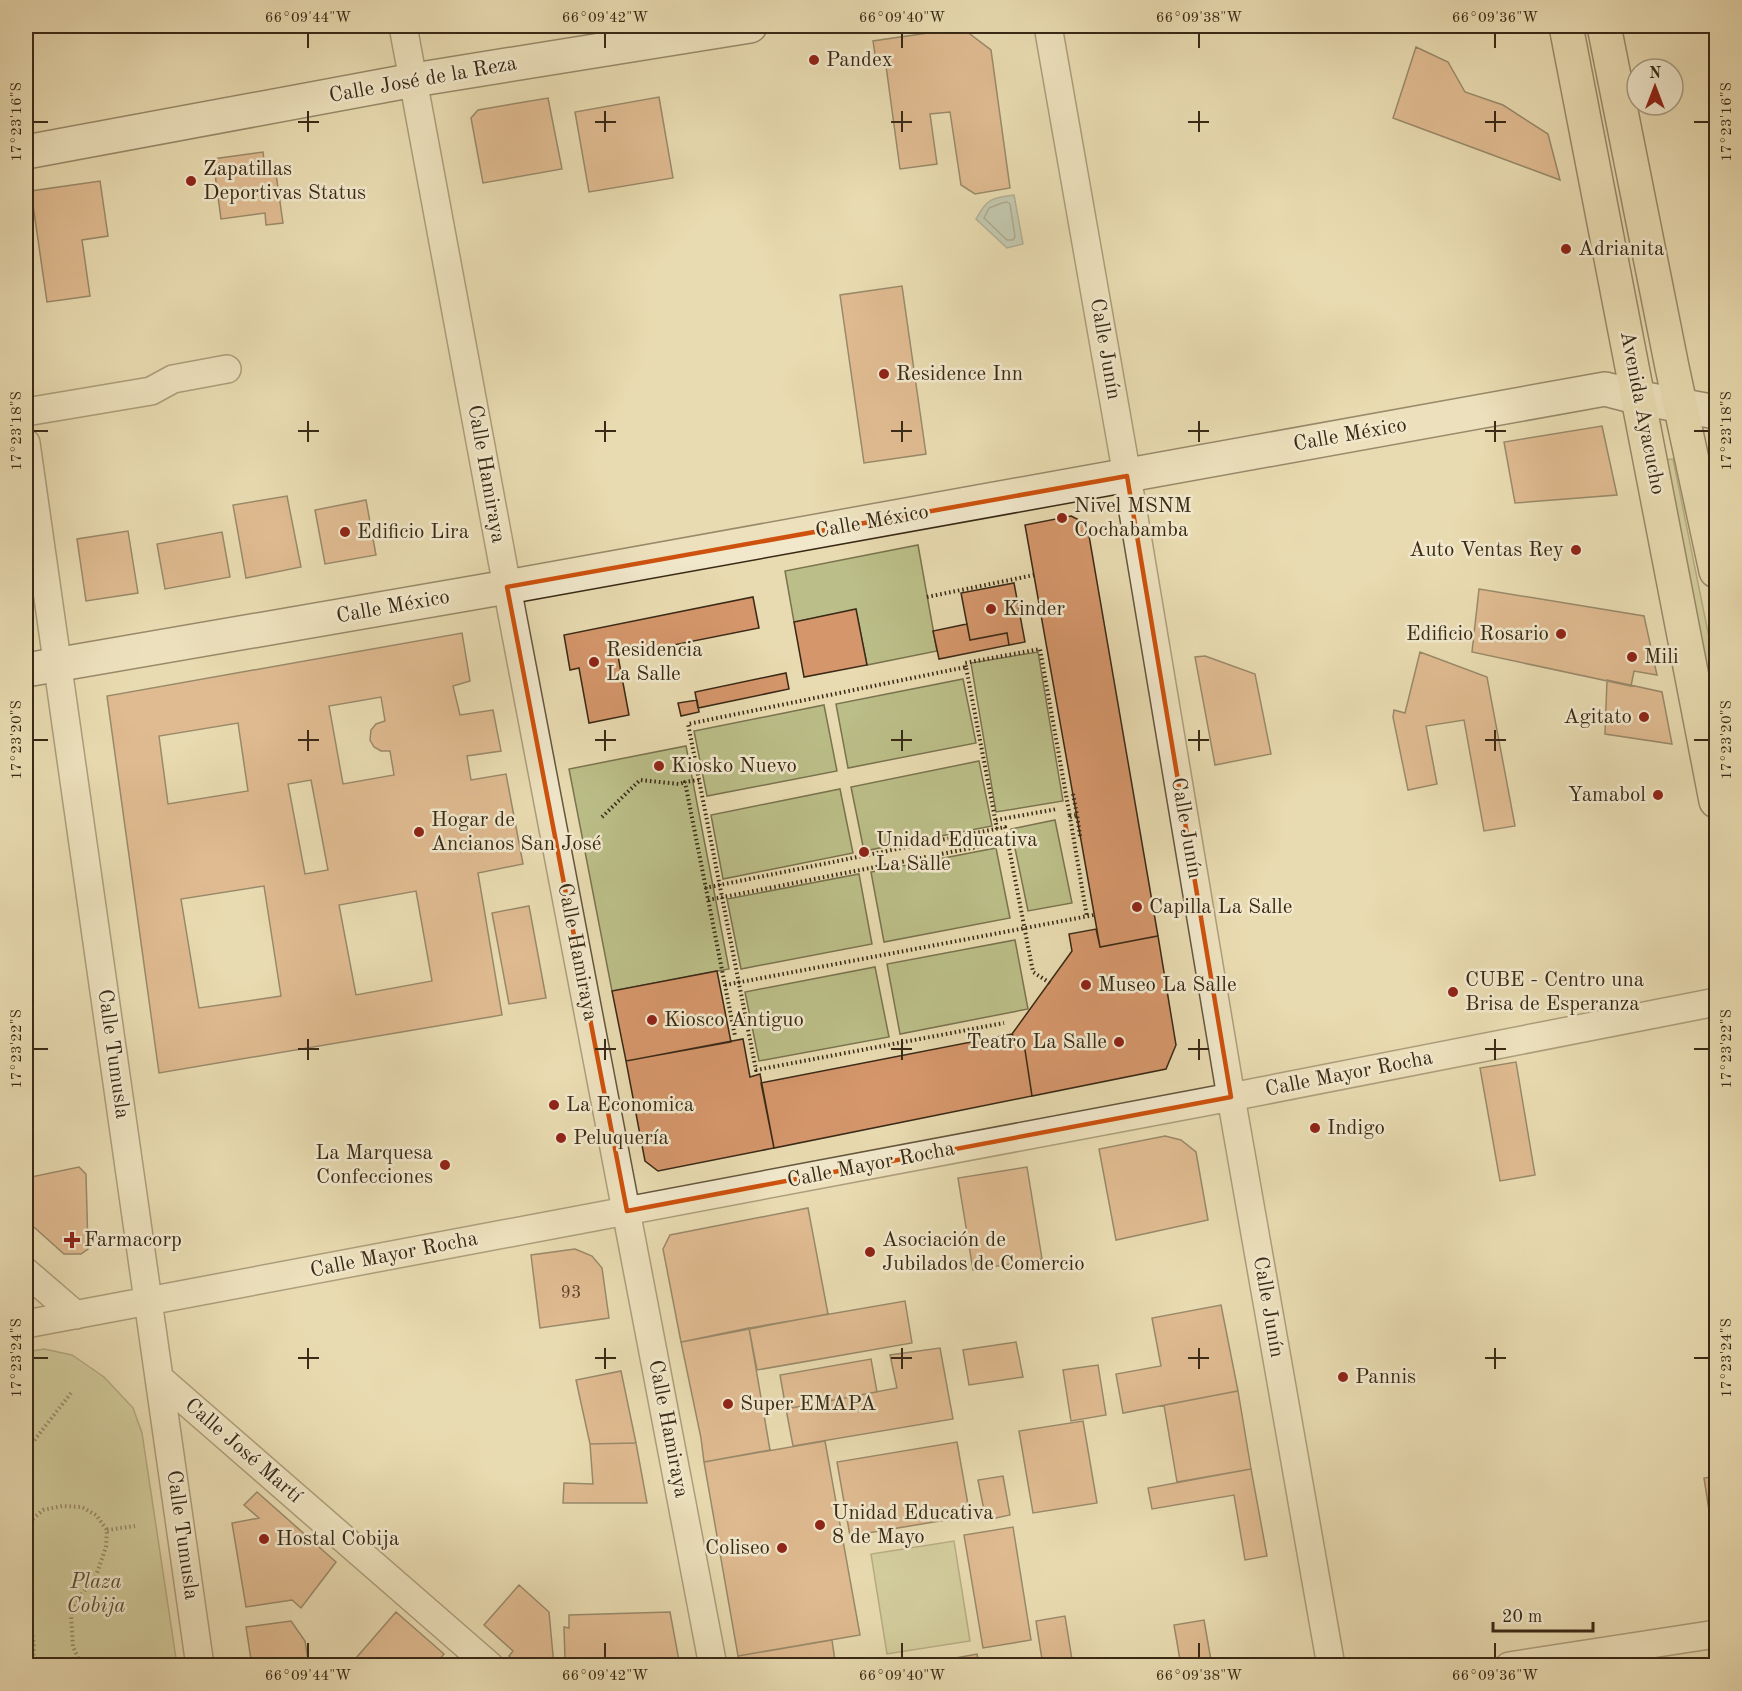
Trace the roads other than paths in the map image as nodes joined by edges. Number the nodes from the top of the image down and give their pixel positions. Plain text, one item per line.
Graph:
1 (403, 26) edge
2 (748, 26) edge
3 (1048, 26) edge
4 (1566, 26) edge
5 (1604, 26) edge
6 (414, 80) junction
7 (26, 152) edge
8 (227, 369) dead end
9 (1640, 398) junction
10 (1681, 405) junction
11 (26, 412) edge
12 (1716, 412) edge
13 (26, 443) edge
14 (1127, 476) junction
15 (1716, 571) edge
16 (507, 587) junction
17 (57, 664) junction
18 (26, 670) edge
19 (1716, 801) edge
20 (1716, 1002) edge
21 (1232, 1097) junction
22 (627, 1211) junction
23 (26, 1272) edge
24 (148, 1301) junction
25 (76, 1315) junction
26 (26, 1324) edge
27 (159, 1378) junction
28 (1716, 1634) edge
29 (200, 1665) edge
30 (490, 1665) edge
31 (713, 1665) edge
32 (1331, 1665) edge
33 (1509, 1665) edge

1 - 6 street, Calle Hamiraya
2 - 6 main road, Calle José de la Reza
3 - 14 street, Calle Junín
4 - 9 main road, Avenida Ayacucho
5 - 10 main road, Avenida Ayacucho
6 - 7 main road, Calle José de la Reza
6 - 16 street, Calle Hamiraya
8 - 11 street
9 - 10 main road, Calle México
9 - 14 main road, Calle México
9 - 19 main road, Avenida Ayacucho
10 - 12 main road, Calle México
10 - 15 main road, Avenida Ayacucho
13 - 17 street, Calle Tumusla
14 - 16 main road, Calle México
14 - 21 street, Calle Junín
16 - 17 main road, Calle México
16 - 22 street, Calle Hamiraya
17 - 18 main road, Calle México
17 - 24 street, Calle Tumusla
20 - 21 street, Calle Mayor Rocha
21 - 22 street, Calle Mayor Rocha
21 - 32 street, Calle Junín
22 - 24 street, Calle Mayor Rocha
22 - 31 street, Calle Hamiraya
23 - 25 street
24 - 25 street, Calle Mayor Rocha
24 - 27 street, Calle Tumusla
25 - 26 street, Calle Mayor Rocha
27 - 29 street, Calle Tumusla
27 - 30 street, Calle José Martí
28 - 33 street

